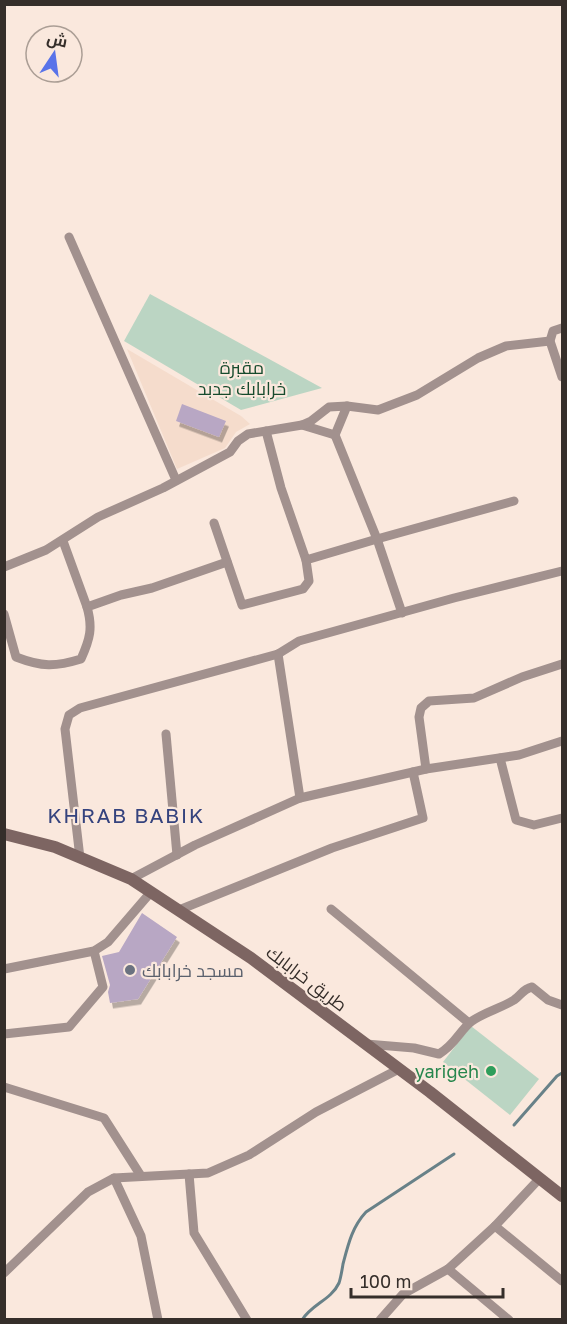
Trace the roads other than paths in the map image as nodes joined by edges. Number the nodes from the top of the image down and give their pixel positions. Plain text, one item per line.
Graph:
1 (69, 237) dead end
2 (562, 328) edge
3 (550, 341) junction
4 (562, 377) edge
5 (347, 406) junction
6 (302, 425) junction
7 (266, 431) junction
8 (336, 435) junction
9 (176, 480) junction
10 (514, 501) dead end
11 (214, 523) dead end
12 (377, 539) junction
13 (63, 541) junction
14 (306, 561) junction
15 (227, 562) junction
16 (4, 567) edge
17 (562, 571) edge
18 (87, 607) junction
19 (402, 613) junction
20 (4, 614) edge
21 (278, 654) junction
22 (16, 657) junction
23 (4, 660) edge
24 (562, 664) edge
25 (166, 734) dead end
26 (562, 741) edge
27 (500, 758) junction
28 (426, 769) junction
29 (413, 772) junction
30 (300, 798) junction
31 (562, 818) edge
32 (4, 834) edge
33 (177, 855) junction
34 (80, 858) junction
35 (131, 879) junction
36 (151, 892) junction
37 (331, 909) dead end
38 (179, 910) junction
39 (94, 951) junction
40 (4, 969) edge
41 (562, 1005) edge
42 (470, 1023) junction
43 (4, 1034) edge
44 (366, 1044) junction
45 (399, 1069) junction
46 (4, 1087) edge
47 (189, 1174) junction
48 (141, 1176) junction
49 (114, 1178) junction
50 (540, 1178) junction
51 (562, 1196) edge
52 (495, 1226) junction
53 (448, 1269) junction
54 (4, 1272) edge
55 (562, 1281) edge
56 (158, 1320) edge
57 (247, 1320) edge
58 (380, 1320) edge
59 (509, 1320) edge

1 - 9 street
2 - 3 street
3 - 4 street
3 - 5 street
5 - 6 street
5 - 8 street
6 - 7 street
6 - 8 street
7 - 9 street
7 - 14 street
8 - 12 street
9 - 13 street
10 - 12 street
11 - 15 street
12 - 14 street
12 - 19 street
13 - 16 street
13 - 18 street
14 - 15 street
15 - 18 street
17 - 19 street
18 - 22 street
19 - 21 street
20 - 22 street
21 - 30 street
21 - 34 street
22 - 23 street
24 - 28 street
25 - 33 street
26 - 27 street
27 - 28 street
27 - 31 street
28 - 29 street
29 - 30 street
29 - 38 street
30 - 33 street
32 - 34 main road, طريق خرابابك
33 - 35 street
34 - 35 main road, طريق خرابابك
35 - 36 main road, طريق خرابابك
36 - 38 main road, طريق خرابابك
36 - 39 street
37 - 42 street
38 - 44 main road, طريق خرابابك
39 - 40 street
39 - 43 street
41 - 42 street
42 - 44 street
44 - 45 main road, طريق خرابابك
45 - 47 street
45 - 50 main road, طريق خرابابك
46 - 48 street
47 - 48 street
47 - 57 street
48 - 49 street
49 - 54 street
49 - 56 street
50 - 51 main road, طريق خرابابك
50 - 52 street
52 - 53 street
52 - 55 street
53 - 58 street
53 - 59 street

